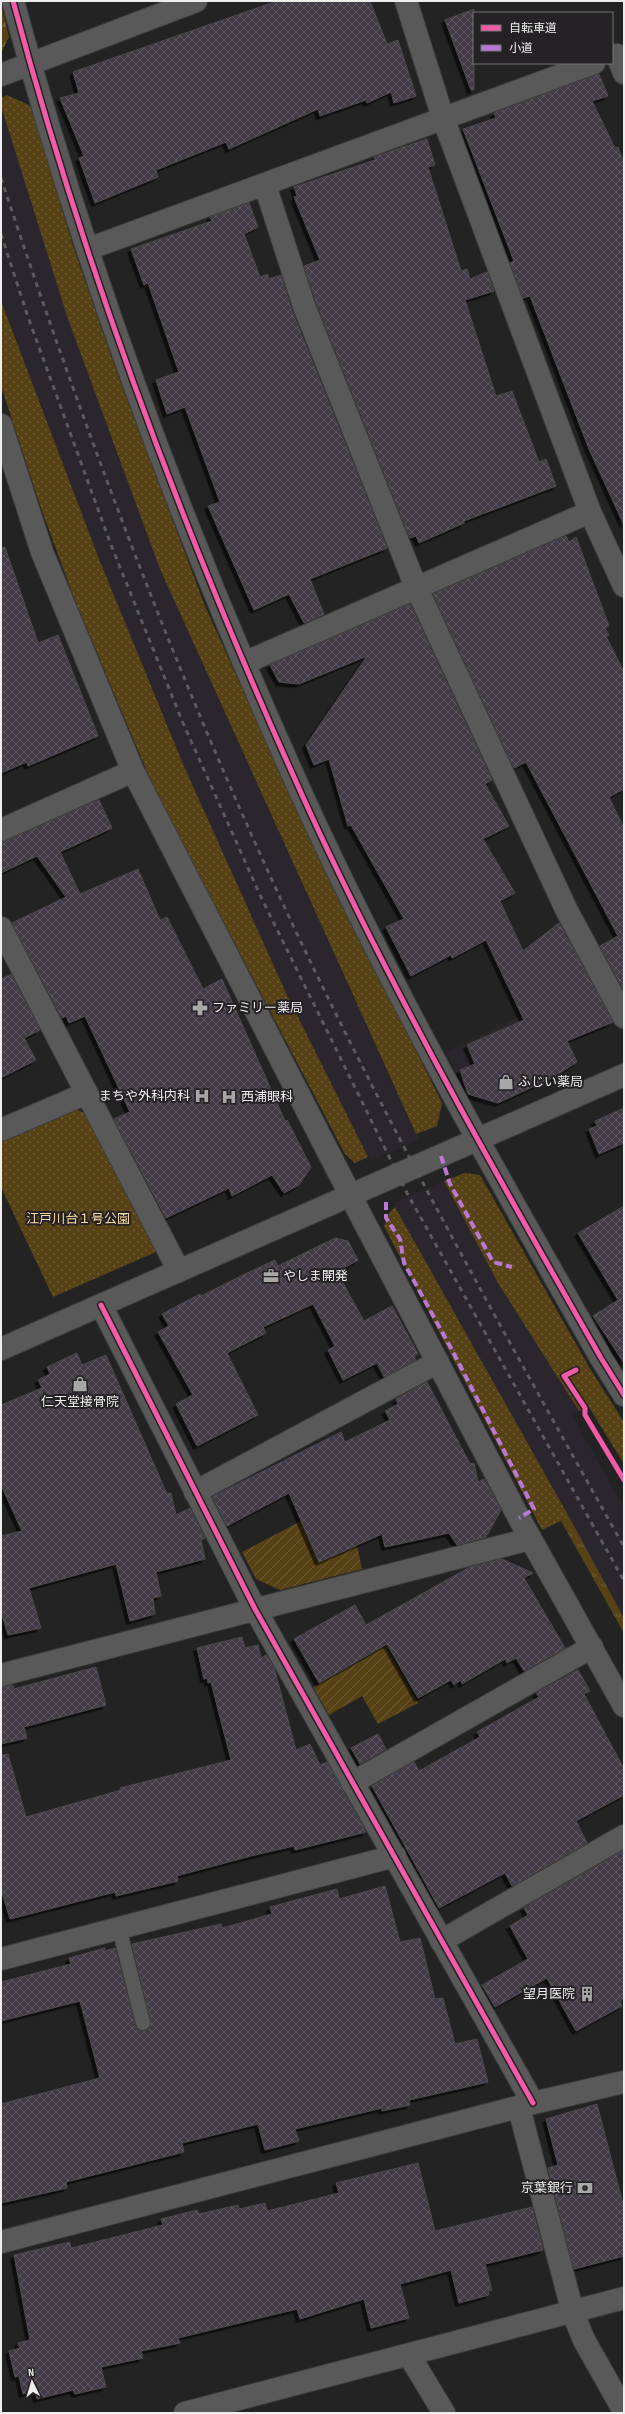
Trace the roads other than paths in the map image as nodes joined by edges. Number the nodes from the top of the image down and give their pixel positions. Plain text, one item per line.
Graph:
1 (14, 1) edge
2 (196, 1) edge
3 (406, 1) edge
4 (30, 63) junction
5 (591, 64) edge
6 (1, 75) edge
7 (443, 118) junction
8 (265, 185) junction
9 (88, 249) junction
10 (1, 425) edge
11 (590, 512) junction
12 (624, 586) edge
13 (416, 587) junction
14 (244, 663) junction
15 (133, 771) junction
16 (1, 830) edge
17 (1, 928) edge
18 (624, 1017) edge
19 (624, 1076) edge
20 (87, 1093) junction
21 (1, 1130) edge
22 (477, 1141) junction
23 (351, 1195) junction
24 (179, 1271) junction
25 (101, 1305) junction
26 (1, 1349) edge
27 (438, 1362) junction
28 (624, 1395) edge
29 (195, 1492) junction
30 (530, 1539) junction
31 (255, 1609) junction
32 (592, 1647) junction
33 (1, 1675) edge
34 (624, 1706) edge
35 (352, 1783) junction
36 (624, 1836) edge
37 (395, 1856) junction
38 (119, 1928) junction
39 (441, 1941) junction
40 (1, 1959) edge
41 (143, 2023) dead end
42 (624, 2082) edge
43 (526, 2106) junction
44 (1, 2242) edge
45 (624, 2298) edge
46 (572, 2312) junction
47 (409, 2355) junction
48 (232, 2407) edge
49 (624, 2411) edge
50 (185, 2413) edge
51 (444, 2413) edge

1 - 4 street
2 - 4 street
3 - 7 street
4 - 6 street
4 - 9 street
5 - 7 street
7 - 8 street
7 - 11 street
8 - 9 street
8 - 13 street
9 - 14 street
10 - 15 street
11 - 12 street
11 - 13 street
13 - 14 street
13 - 18 street
14 - 22 street
15 - 16 street
15 - 23 street
17 - 20 street
19 - 22 street
20 - 21 street
20 - 24 street
22 - 23 street
22 - 28 street
23 - 24 street
23 - 27 street
24 - 25 street
25 - 26 street
25 - 29 street
27 - 29 street
27 - 30 street
29 - 31 street
30 - 31 street
30 - 32 street
31 - 33 street
31 - 35 street
32 - 34 street
32 - 35 street
35 - 37 street
36 - 39 street
37 - 38 street
37 - 39 street
38 - 40 street
38 - 41 lane
39 - 43 street
42 - 43 street
43 - 44 street
43 - 46 street
45 - 46 street
46 - 47 street
46 - 49 street
47 - 48 street
47 - 51 street
48 - 50 street

